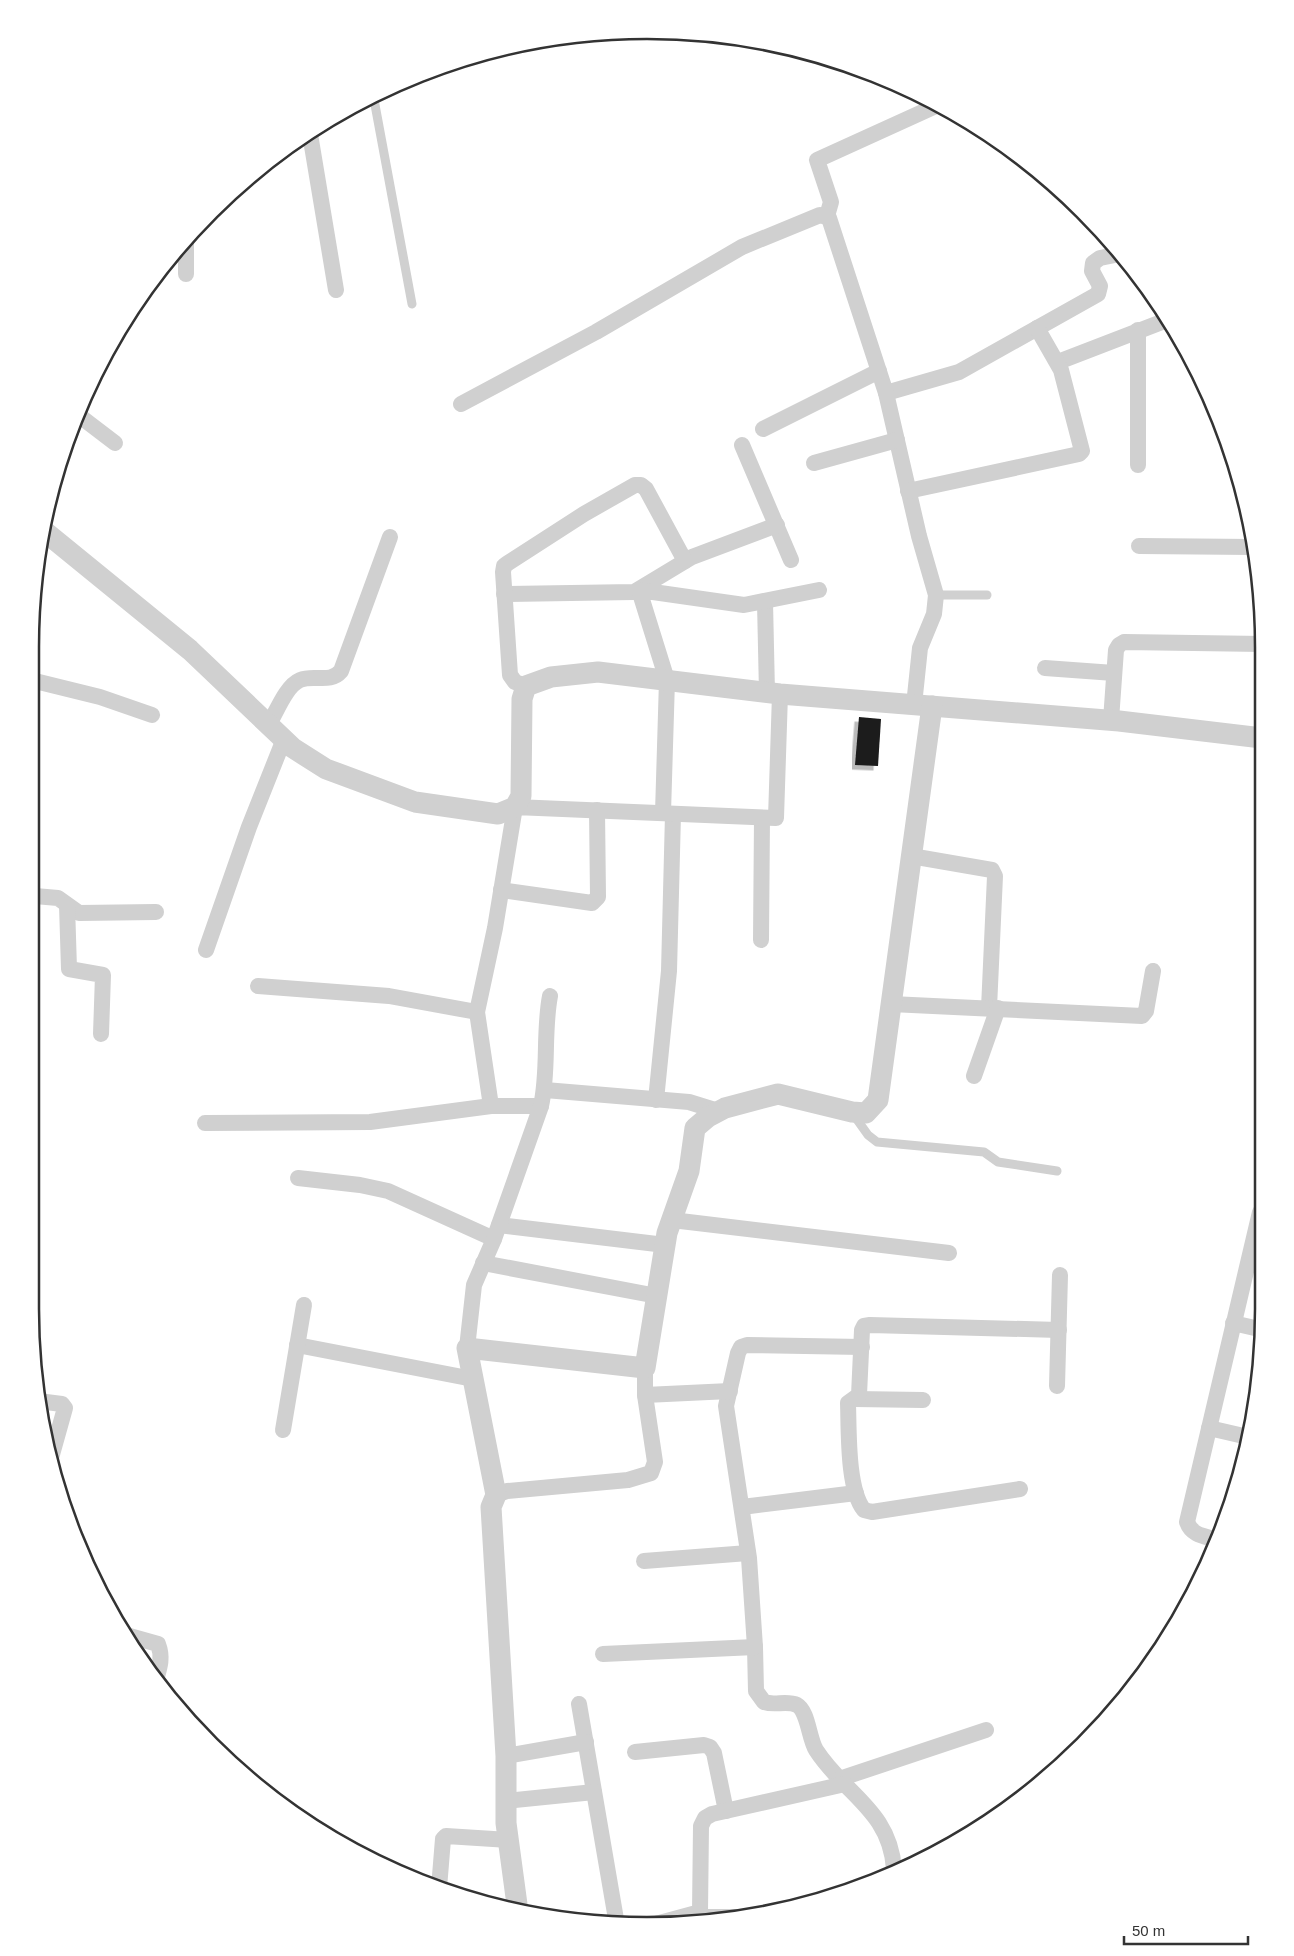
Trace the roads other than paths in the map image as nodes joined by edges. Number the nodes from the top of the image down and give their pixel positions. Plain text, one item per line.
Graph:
1 (376, 102) edge
2 (930, 109) edge
3 (311, 140) edge
4 (827, 216) junction
5 (186, 251) edge
6 (1112, 256) edge
7 (186, 274) dead end
8 (336, 290) dead end
9 (412, 304) dead end
10 (1161, 322) edge
11 (1037, 328) junction
12 (1138, 330) junction
13 (1058, 362) junction
14 (879, 371) junction
15 (886, 394) junction
16 (461, 404) dead end
17 (83, 419) edge
18 (763, 429) dead end
19 (897, 440) junction
20 (115, 443) dead end
21 (742, 445) dead end
22 (814, 463) dead end
23 (1138, 465) dead end
24 (908, 491) junction
25 (777, 525) junction
26 (49, 535) edge
27 (390, 537) dead end
28 (1139, 546) dead end
29 (1247, 547) edge
30 (791, 560) dead end
31 (685, 561) junction
32 (639, 590) junction
33 (819, 590) dead end
34 (504, 594) junction
35 (936, 595) junction
36 (987, 595) dead end
37 (765, 602) junction
38 (1255, 644) edge
39 (1045, 668) dead end
40 (1114, 673) junction
41 (667, 680) junction
42 (39, 682) edge
43 (526, 686) junction
44 (774, 693) junction
45 (923, 705) junction
46 (152, 715) dead end
47 (1111, 720) junction
48 (268, 724) junction
49 (1255, 737) edge
50 (284, 739) junction
51 (515, 807) junction
52 (597, 810) junction
53 (668, 814) junction
54 (762, 818) junction
55 (911, 856) junction
56 (501, 890) junction
57 (39, 896) edge
58 (67, 905) junction
59 (156, 912) dead end
60 (761, 940) dead end
61 (206, 950) dead end
62 (1153, 971) dead end
63 (258, 986) dead end
64 (550, 996) dead end
65 (891, 1004) junction
66 (993, 1008) junction
67 (477, 1012) junction
68 (101, 1034) dead end
69 (974, 1076) dead end
70 (545, 1090) junction
71 (656, 1100) junction
72 (491, 1106) junction
73 (541, 1106) junction
74 (718, 1111) junction
75 (852, 1112) junction
76 (205, 1123) dead end
77 (1057, 1171) dead end
78 (298, 1178) dead end
79 (672, 1220) junction
80 (1255, 1231) edge
81 (497, 1232) junction
82 (665, 1245) junction
83 (949, 1253) dead end
84 (482, 1263) junction
85 (1060, 1275) dead end
86 (657, 1296) junction
87 (304, 1305) dead end
88 (1234, 1323) junction
89 (1255, 1328) edge
90 (1059, 1330) junction
91 (297, 1345) junction
92 (862, 1347) junction
93 (467, 1348) junction
94 (645, 1368) junction
95 (473, 1378) junction
96 (1057, 1386) dead end
97 (730, 1391) junction
98 (646, 1395) junction
99 (855, 1399) junction
100 (923, 1400) dead end
101 (46, 1402) edge
102 (1209, 1428) junction
103 (283, 1430) dead end
104 (1242, 1436) edge
105 (54, 1446) edge
106 (1020, 1489) dead end
107 (856, 1493) junction
108 (496, 1495) junction
109 (742, 1507) junction
110 (1211, 1538) edge
111 (748, 1553) junction
112 (644, 1561) dead end
113 (135, 1638) edge
114 (756, 1647) junction
115 (603, 1654) dead end
116 (158, 1671) edge
117 (579, 1704) dead end
118 (986, 1730) dead end
119 (586, 1742) junction
120 (635, 1752) dead end
121 (506, 1756) junction
122 (842, 1781) junction
123 (594, 1792) junction
124 (506, 1801) junction
125 (726, 1811) junction
126 (508, 1840) junction
127 (893, 1865) edge
128 (440, 1881) edge
129 (517, 1903) edge
130 (702, 1914) edge
131 (615, 1916) edge

1 - 9 lane
2 - 4 street
3 - 8 street
4 - 14 street
4 - 16 street
5 - 7 street
6 - 11 street
10 - 12 street
11 - 13 street
11 - 15 street
12 - 13 street
12 - 23 street
13 - 24 street
14 - 15 street
14 - 18 street
15 - 19 street
17 - 20 street
19 - 22 street
19 - 24 street
21 - 25 street
24 - 35 street
25 - 30 street
25 - 31 street
26 - 48 street
27 - 48 street
28 - 29 street
31 - 32 street
31 - 34 street
32 - 34 street
32 - 37 street
32 - 41 street
33 - 37 street
34 - 43 street
35 - 36 lane
35 - 45 street
37 - 44 street
38 - 40 street
39 - 40 street
40 - 47 street
41 - 43 street
41 - 44 street
41 - 53 street
42 - 46 street
43 - 51 street
44 - 45 street
44 - 54 street
45 - 47 street
45 - 55 street
47 - 49 street
48 - 50 street
50 - 51 street
50 - 61 street
51 - 52 street
51 - 56 street
52 - 53 street
52 - 56 street
53 - 54 street
53 - 71 street
54 - 60 street
55 - 65 street
55 - 66 street
56 - 67 street
57 - 58 street
58 - 59 street
58 - 68 street
62 - 66 street
63 - 67 street
64 - 70 street
65 - 66 street
65 - 75 street
66 - 69 street
67 - 72 street
70 - 71 street
70 - 73 street
71 - 74 street
72 - 73 street
72 - 76 street
73 - 81 street
74 - 75 street
74 - 79 street
75 - 77 lane
78 - 81 street
79 - 82 street
79 - 83 street
80 - 88 street
81 - 82 street
81 - 84 street
82 - 86 street
84 - 86 street
84 - 93 street
85 - 90 street
86 - 94 street
87 - 91 street
88 - 89 street
88 - 102 street
90 - 92 street
90 - 96 street
91 - 95 street
91 - 103 street
92 - 97 street
92 - 99 street
93 - 94 street
93 - 95 street
94 - 98 street
95 - 108 street
97 - 98 street
97 - 109 street
98 - 108 street
99 - 100 street
99 - 107 street
101 - 105 street
102 - 104 street
102 - 110 street
106 - 107 street
107 - 109 street
108 - 121 street
109 - 111 street
111 - 112 street
111 - 114 street
113 - 116 street
114 - 115 street
114 - 122 street
117 - 119 street
118 - 122 street
119 - 121 street
119 - 123 street
120 - 125 street
121 - 124 street
122 - 125 street
122 - 127 street
123 - 124 street
123 - 131 street
124 - 126 street
125 - 130 street
126 - 128 street
126 - 129 street

